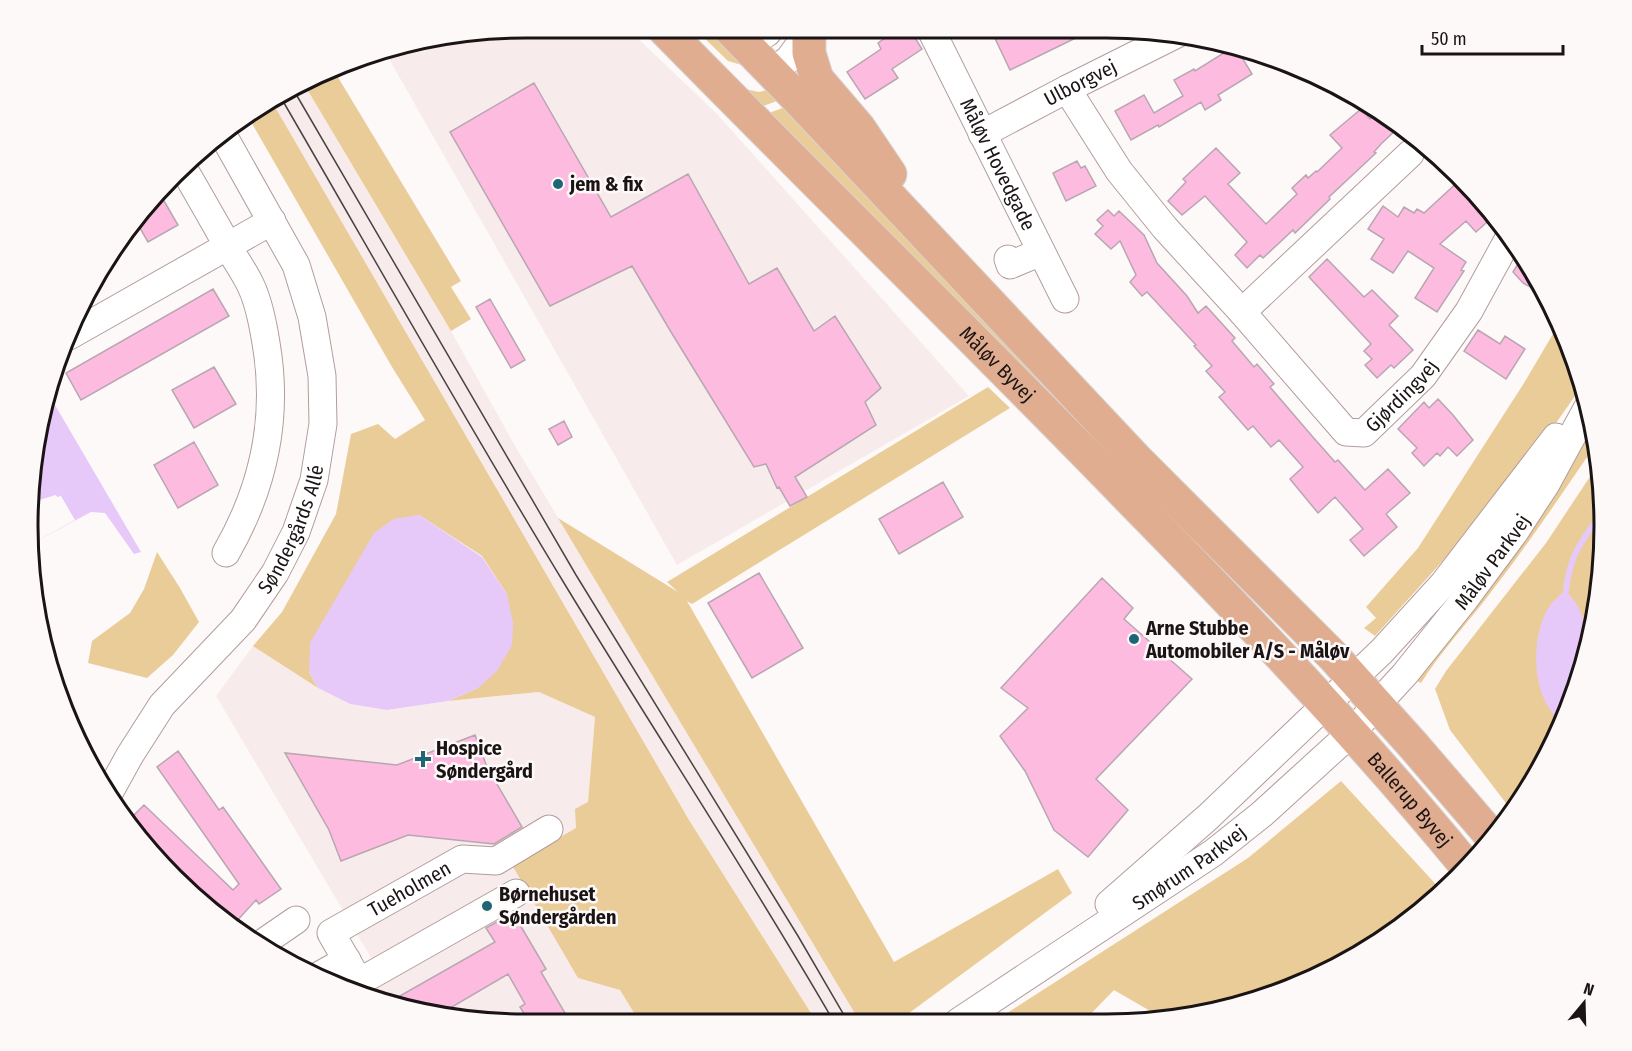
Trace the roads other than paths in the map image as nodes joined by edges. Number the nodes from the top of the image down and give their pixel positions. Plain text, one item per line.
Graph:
1 (673, 38) edge
2 (696, 38) edge
3 (751, 38) edge
4 (805, 38) edge
5 (810, 38) edge
6 (935, 38) edge
7 (1162, 41) edge
8 (772, 72) junction
9 (1067, 89) junction
10 (982, 134) junction
11 (226, 140) edge
12 (1410, 154) dead end
13 (187, 174) edge
14 (272, 221) junction
15 (1505, 244) edge
16 (228, 246) junction
17 (1041, 252) junction
18 (942, 253) junction
19 (1008, 259) dead end
20 (1065, 299) dead end
21 (1242, 312) junction
22 (79, 330) edge
23 (1580, 406) edge
24 (1582, 418) edge
25 (226, 553) dead end
26 (1353, 679) junction
27 (1377, 705) junction
28 (1338, 719) junction
29 (113, 786) edge
30 (549, 829) dead end
31 (1487, 831) edge
32 (1461, 860) edge
33 (516, 893) dead end
34 (296, 920) dead end
35 (268, 940) edge
36 (353, 971) junction
37 (334, 974) edge
38 (1012, 986) junction
39 (970, 1014) edge

1 - 28 main road, Måløv Byvej
2 - 8 main road
3 - 8 main road, Måløv Byvej
4 - 8 street
5 - 18 main road
6 - 10 street, Måløv Hovedgade
7 - 9 street, Ulborgvej
8 - 18 main road, Måløv Byvej
9 - 10 street, Ulborgvej
9 - 21 street, Gjørdingvej
10 - 17 street, Måløv Hovedgade
11 - 14 street, Søndergårds Allé
12 - 21 street
13 - 16 street
14 - 16 street
14 - 29 street, Søndergårds Allé
15 - 21 street, Gjørdingvej
16 - 22 street
16 - 25 street
17 - 19 street
17 - 20 street, Måløv Hovedgade
18 - 26 main road, Måløv Byvej
23 - 26 street, Måløv Parkvej
24 - 27 street, Måløv Parkvej
26 - 27 main road, Måløv Byvej
26 - 28 street, Måløv Parkvej
27 - 28 street, Måløv Parkvej
27 - 31 main road, Ballerup Byvej
28 - 32 main road, Ballerup Byvej
28 - 38 street, Smørum Parkvej
28 - 38 street, Smørum Parkvej
30 - 36 street, Tueholmen
33 - 36 street
34 - 35 street
36 - 37 street
38 - 39 street, Smørum Parkvej

